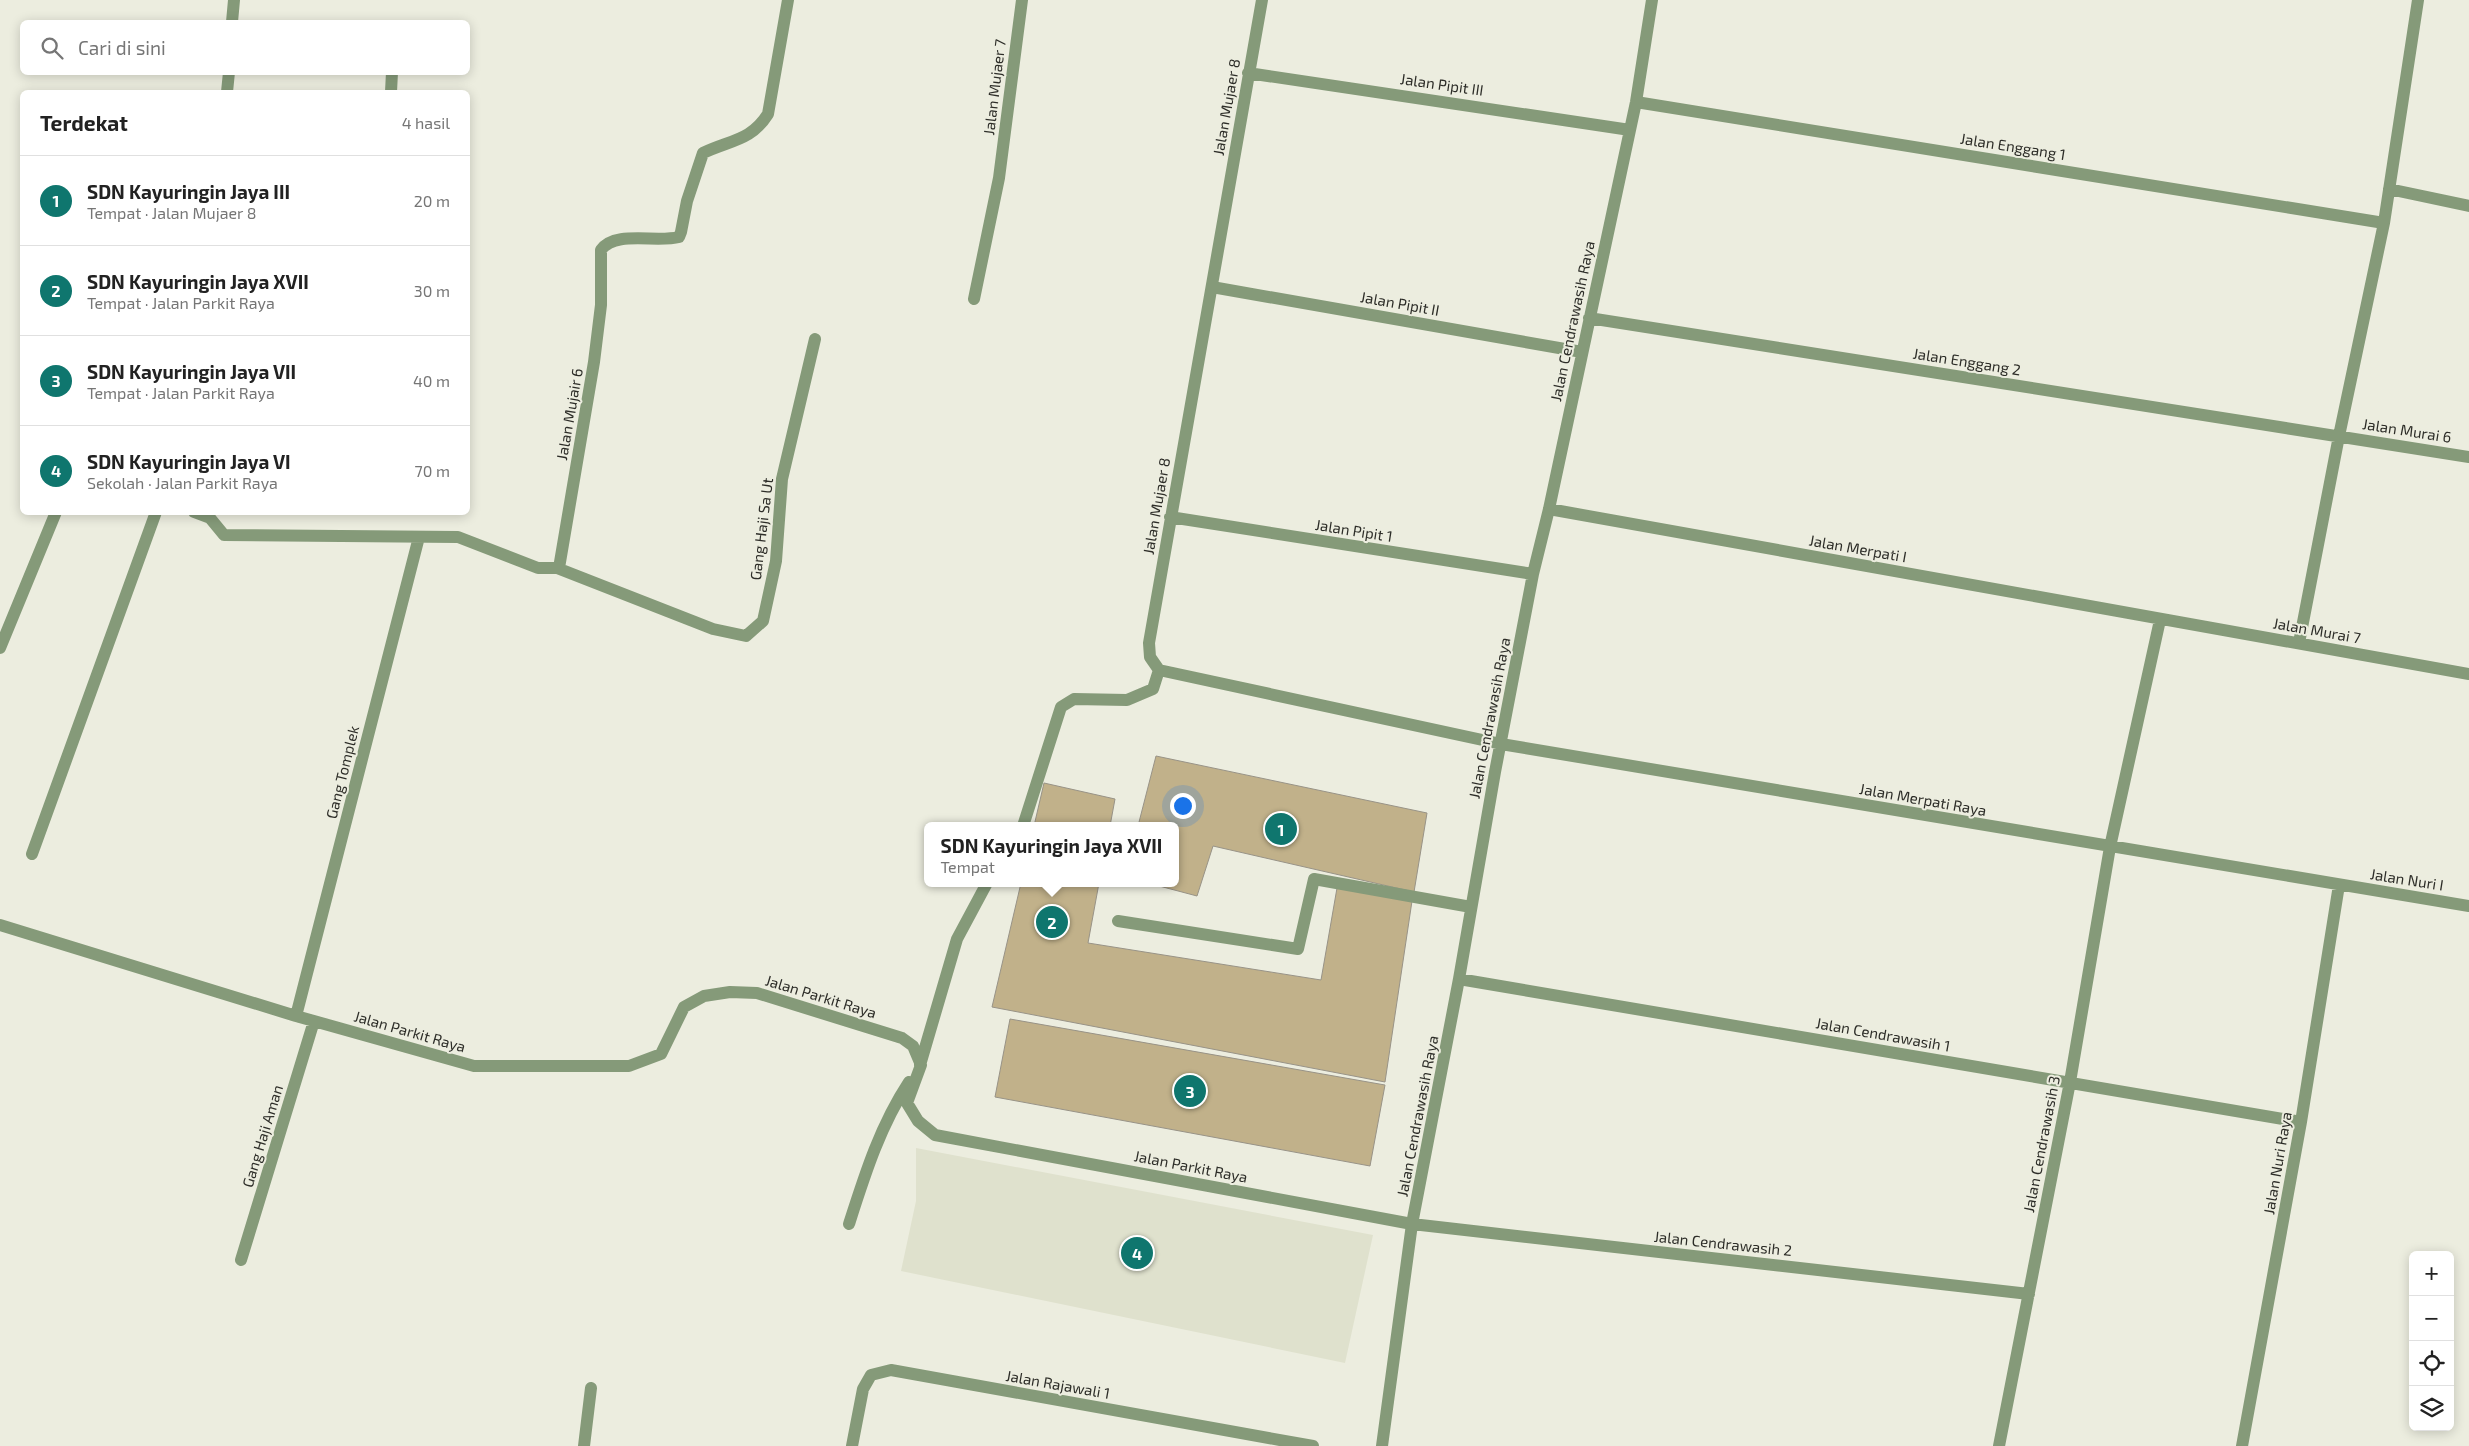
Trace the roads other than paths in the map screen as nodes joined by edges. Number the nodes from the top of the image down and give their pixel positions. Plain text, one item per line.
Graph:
1 (234, 0) edge
2 (788, 0) edge
3 (1022, 0) edge
4 (1262, 0) edge
5 (1652, 0) edge
6 (2418, 0) edge
7 (232, 20) edge
8 (1248, 73) junction
9 (229, 75) edge
10 (392, 75) edge
11 (227, 90) edge
12 (391, 90) edge
13 (1636, 102) junction
14 (1630, 130) junction
15 (2389, 189) junction
16 (2469, 206) edge
17 (2384, 223) junction
18 (1212, 287) junction
19 (974, 299) dead end
20 (1589, 318) junction
21 (816, 339) dead end
22 (1582, 352) junction
23 (2339, 436) junction
24 (2469, 456) edge
25 (1549, 509) junction
26 (55, 515) edge
27 (155, 515) edge
28 (202, 515) edge
29 (1170, 517) junction
30 (419, 537) junction
31 (557, 568) junction
32 (1533, 574) junction
33 (2160, 620) junction
34 (2299, 643) junction
35 (0, 648) edge
36 (1159, 670) junction
37 (2469, 674) edge
38 (1501, 744) junction
39 (1025, 822) edge
40 (2110, 847) junction
41 (32, 854) dead end
42 (2339, 885) junction
43 (985, 887) edge
44 (2469, 906) edge
45 (1471, 907) junction
46 (1118, 921) dead end
47 (0, 925) edge
48 (1460, 979) junction
49 (296, 1016) junction
50 (314, 1021) junction
51 (921, 1065) junction
52 (2070, 1082) junction
53 (2302, 1122) junction
54 (849, 1224) dead end
55 (1412, 1224) junction
56 (241, 1260) dead end
57 (2029, 1294) junction
58 (591, 1388) dead end
59 (584, 1446) edge
60 (852, 1446) edge
61 (1312, 1446) edge
62 (1382, 1446) edge
63 (1999, 1446) edge
64 (2242, 1446) edge

1 - 7 street
2 - 31 street, Jalan Mujair 6
3 - 19 street, Jalan Mujaer 7
4 - 8 street, Jalan Mujaer 8
5 - 13 street, Jalan Cendrawasih Raya
6 - 15 street
8 - 14 street, Jalan Pipit III
8 - 18 street, Jalan Mujaer 8
9 - 11 street
10 - 12 street
13 - 14 street, Jalan Cendrawasih Raya
13 - 17 street, Jalan Enggang 1
14 - 20 street, Jalan Cendrawasih Raya
15 - 16 street
15 - 17 street
17 - 23 street
18 - 22 street, Jalan Pipit II
18 - 29 street, Jalan Mujaer 8
20 - 22 street, Jalan Cendrawasih Raya
20 - 23 street, Jalan Enggang 2
21 - 31 street, Gang Haji Sa Ut
22 - 25 street, Jalan Cendrawasih Raya
23 - 24 street, Jalan Murai 6
23 - 34 street
25 - 32 street, Jalan Cendrawasih Raya
25 - 33 street, Jalan Merpati I
26 - 35 street
27 - 41 street
28 - 30 street
29 - 32 street, Jalan Pipit 1
29 - 36 street, Jalan Mujaer 8
30 - 31 street
30 - 49 street, Gang Tomplek
32 - 38 street, Jalan Cendrawasih Raya
33 - 34 street, Jalan Murai 7
33 - 40 street, Jalan Cendrawasih 3
34 - 37 street, Jalan Murai 7
36 - 38 street
36 - 39 street
38 - 40 street, Jalan Merpati Raya
38 - 45 street, Jalan Cendrawasih Raya
40 - 42 street, Jalan Merpati Raya
40 - 52 street, Jalan Cendrawasih 3
42 - 44 street, Jalan Nuri I
42 - 53 street, Jalan Nuri Raya
43 - 51 street
45 - 46 street
45 - 48 street, Jalan Cendrawasih Raya
47 - 49 street, Jalan Parkit Raya
48 - 52 street, Jalan Cendrawasih 1
48 - 55 street, Jalan Cendrawasih Raya
49 - 50 street, Jalan Parkit Raya
50 - 51 street, Jalan Parkit Raya
50 - 56 street, Gang Haji Aman
51 - 54 street
51 - 55 street, Jalan Parkit Raya
52 - 53 street, Jalan Cendrawasih 1
52 - 57 street, Jalan Cendrawasih 3
53 - 64 street, Jalan Nuri Raya
55 - 57 street, Jalan Cendrawasih 2
55 - 62 street, Jalan Cendrawasih Raya
57 - 63 street, Jalan Cendrawasih 3
58 - 59 street
60 - 61 street, Jalan Rajawali 1

